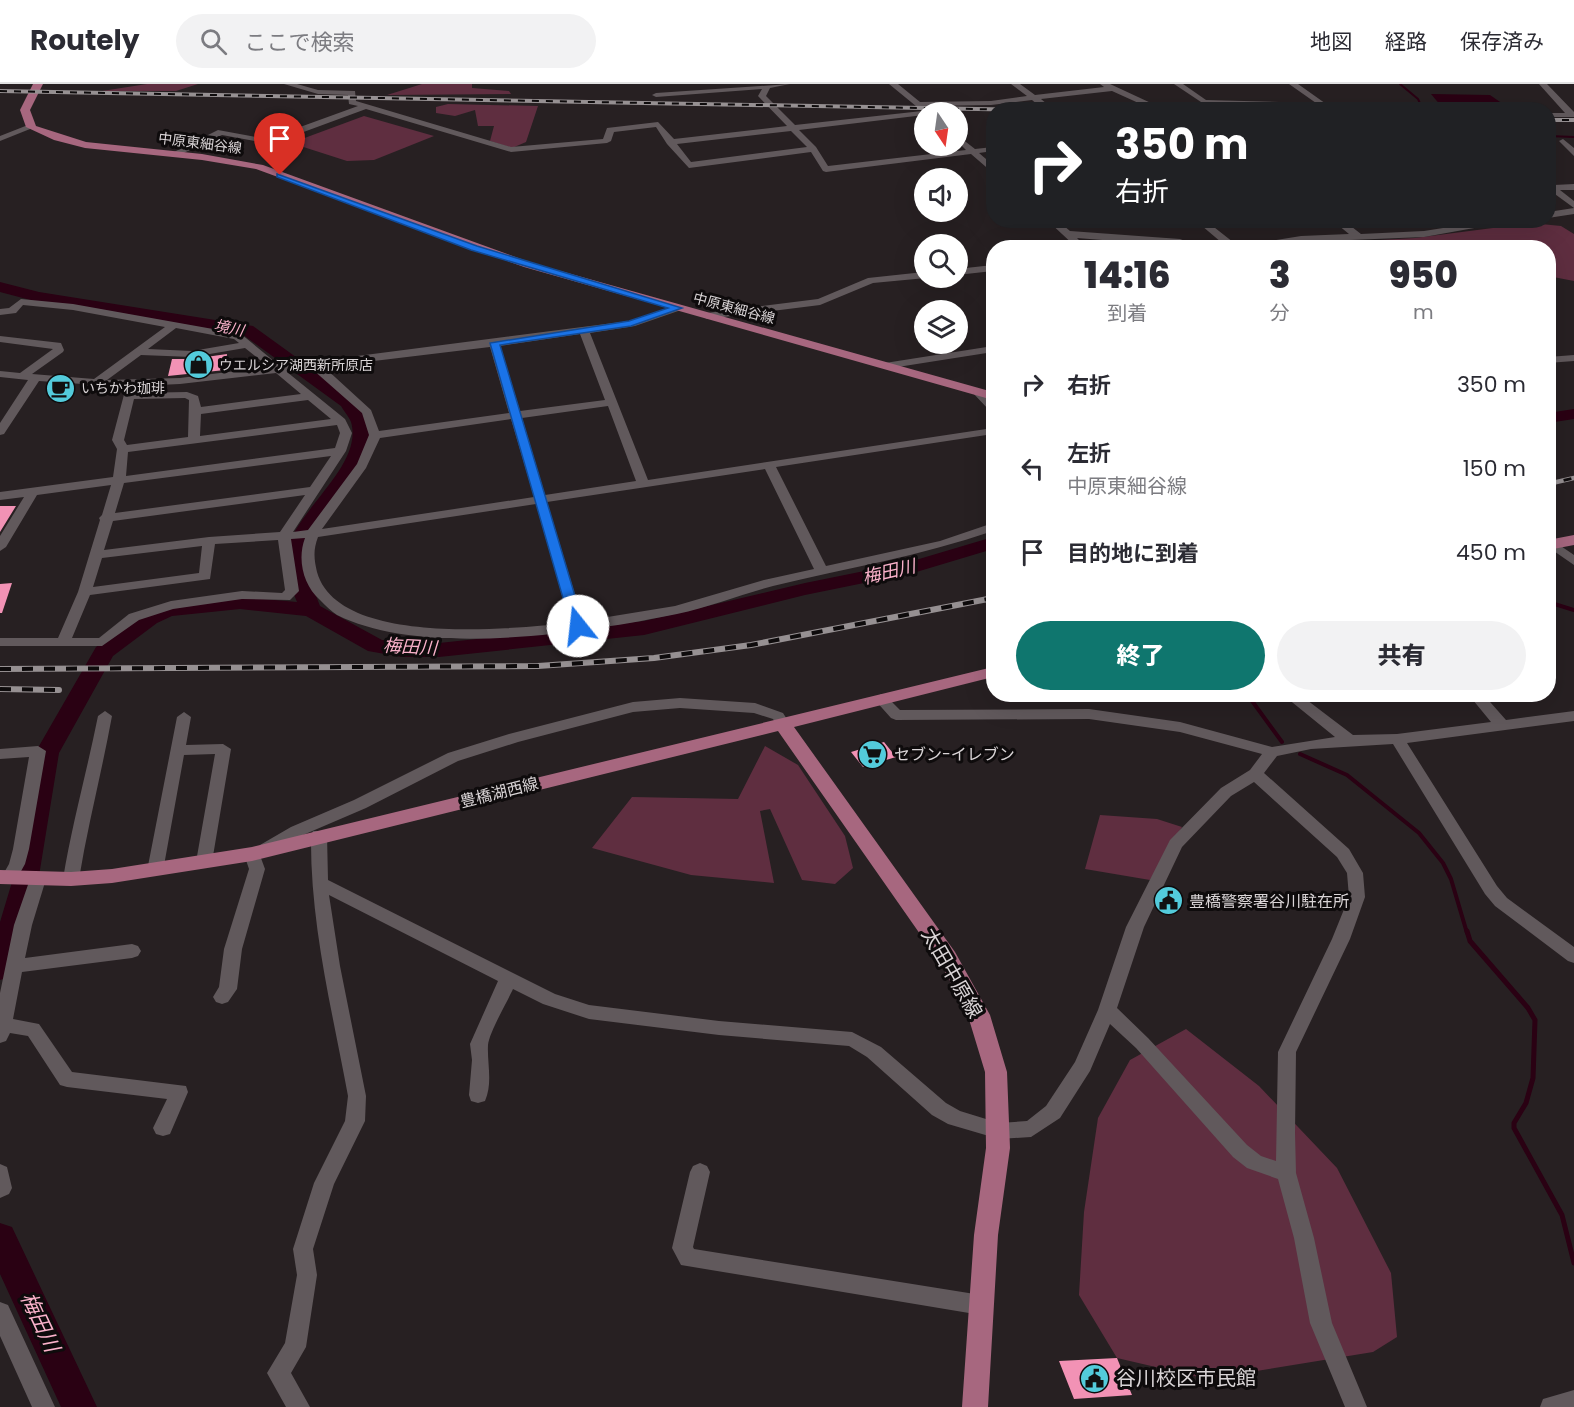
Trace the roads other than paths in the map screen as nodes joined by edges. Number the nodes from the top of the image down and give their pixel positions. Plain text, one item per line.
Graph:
1 (38, 84) edge
2 (288, 84) edge
3 (786, 84) edge
4 (893, 84) edge
5 (1015, 84) edge
6 (1104, 84) edge
7 (1179, 84) edge
8 (1293, 84) edge
9 (1544, 84) edge
10 (766, 85) edge
11 (1114, 88) junction
12 (656, 95) dead end
13 (1035, 98) junction
14 (914, 102) edge
15 (1000, 102) edge
16 (1040, 102) edge
17 (1145, 102) edge
18 (1204, 102) edge
19 (1318, 102) edge
20 (968, 103) edge
21 (986, 103) edge
22 (364, 107) junction
23 (914, 113) edge
24 (1556, 115) edge
25 (1573, 115) edge
26 (793, 127) junction
27 (31, 128) junction
28 (0, 139) edge
29 (1563, 141) dead end
30 (670, 142) junction
31 (968, 147) edge
32 (813, 149) junction
33 (986, 150) edge
34 (973, 152) junction
35 (1574, 153) edge
36 (172, 154) junction
37 (986, 164) edge
38 (1556, 186) edge
39 (1574, 187) edge
40 (1556, 191) edge
41 (1574, 205) edge
42 (1574, 211) edge
43 (1556, 214) edge
44 (1060, 228) edge
45 (1209, 228) edge
46 (1347, 228) edge
47 (1456, 228) edge
48 (1066, 234) junction
49 (1359, 237) junction
50 (1073, 240) edge
51 (1152, 240) edge
52 (1225, 240) edge
53 (1294, 240) edge
54 (986, 269) edge
55 (968, 271) edge
56 (914, 276) edge
57 (21, 302) junction
58 (0, 304) edge
59 (677, 308) junction
60 (12, 311) junction
61 (0, 312) edge
62 (707, 316) junction
63 (0, 325) edge
64 (174, 325) junction
65 (584, 331) junction
66 (0, 339) edge
67 (494, 343) junction
68 (246, 344) junction
69 (986, 350) edge
70 (137, 351) junction
71 (1574, 358) edge
72 (1556, 359) edge
73 (313, 366) junction
74 (885, 366) junction
75 (280, 370) junction
76 (0, 374) edge
77 (22, 376) junction
78 (35, 378) junction
79 (96, 383) junction
80 (132, 384) junction
81 (978, 392) junction
82 (986, 394) edge
83 (128, 396) junction
84 (311, 396) junction
85 (986, 401) edge
86 (612, 402) junction
87 (196, 411) junction
88 (514, 416) junction
89 (341, 421) junction
90 (0, 432) edge
91 (986, 432) edge
92 (375, 435) junction
93 (194, 441) junction
94 (123, 449) junction
95 (340, 451) junction
96 (768, 464) junction
97 (119, 480) junction
98 (643, 483) junction
99 (313, 490) junction
100 (33, 491) junction
101 (0, 496) edge
102 (542, 498) junction
103 (105, 518) junction
104 (986, 529) edge
105 (285, 534) junction
106 (312, 534) junction
107 (1574, 540) edge
108 (209, 541) junction
109 (1556, 543) edge
110 (0, 547) edge
111 (1556, 548) edge
112 (95, 555) junction
113 (1574, 561) edge
114 (822, 571) junction
115 (85, 592) junction
116 (578, 626) junction
117 (0, 642) edge
118 (63, 643) junction
119 (986, 674) edge
120 (881, 699) junction
121 (1300, 702) edge
122 (1481, 702) edge
123 (1574, 716) edge
124 (105, 717) dead end
125 (184, 717) dead end
126 (783, 724) junction
127 (1503, 726) junction
128 (1350, 740) junction
129 (1396, 740) junction
130 (178, 750) junction
131 (1272, 752) junction
132 (0, 754) edge
133 (1255, 774) junction
134 (319, 835) junction
135 (257, 852) junction
136 (204, 862) junction
137 (155, 871) junction
138 (19, 878) edge
139 (71, 879) junction
140 (319, 883) junction
141 (132, 951) dead end
142 (1574, 956) edge
143 (15, 966) junction
144 (508, 977) junction
145 (222, 997) dead end
146 (1107, 1010) junction
147 (1, 1030) edge
148 (478, 1095) dead end
149 (163, 1128) dead end
150 (999, 1131) junction
151 (700, 1172) dead end
152 (1286, 1173) junction
153 (981, 1305) junction
154 (0, 1312) edge
155 (1574, 1401) edge
156 (44, 1407) edge
157 (299, 1407) edge
158 (975, 1407) edge
159 (1356, 1407) edge
160 (1551, 1407) edge

1 - 27 main road
2 - 22 street
3 - 10 street
4 - 14 street
5 - 13 street
6 - 11 street
7 - 18 street
8 - 19 street
9 - 25 street
10 - 12 street
10 - 26 street
11 - 13 street
11 - 17 street
13 - 15 street
13 - 16 street
20 - 21 street
22 - 30 street
22 - 36 street
23 - 26 street
24 - 25 street
26 - 30 street
26 - 32 street
27 - 28 street
27 - 36 main road, 中原東細谷線
29 - 35 street
30 - 32 street
31 - 34 street
32 - 34 street
33 - 34 street
34 - 37 street
36 - 59 main road, 中原東細谷線
38 - 39 street
40 - 41 street
42 - 43 street
44 - 48 street
45 - 52 street
46 - 49 street
47 - 49 street
48 - 50 street
48 - 51 street
49 - 53 street
54 - 55 street
56 - 62 street
57 - 58 street
57 - 60 street
57 - 64 street
59 - 62 main road, 中原東細谷線
59 - 65 street
60 - 61 street
60 - 63 street
62 - 74 main road, 中原東細谷線
64 - 68 street
64 - 70 street
65 - 67 street
65 - 86 street
66 - 77 street
67 - 73 street
67 - 88 street
68 - 70 street
68 - 75 street
69 - 74 street
70 - 79 street
71 - 72 street
73 - 75 street
73 - 92 street
74 - 81 main road, 中原東細谷線
75 - 80 street
75 - 84 street
76 - 77 street
77 - 78 street
78 - 79 street
78 - 90 street
79 - 80 street
80 - 83 street
81 - 82 main road, 中原東細谷線
81 - 85 street
83 - 87 street
83 - 94 street
84 - 87 street
84 - 89 street
86 - 88 street
86 - 98 street
87 - 93 street
88 - 92 street
88 - 102 street
89 - 93 street
89 - 95 street
91 - 96 street
92 - 106 street
93 - 94 street
94 - 97 street
95 - 97 street
95 - 99 street
96 - 98 street
96 - 114 street
97 - 100 street
97 - 103 street
98 - 102 street
99 - 103 street
99 - 105 street
100 - 101 street
100 - 110 street
102 - 106 street
102 - 116 street
103 - 112 street
104 - 114 street
105 - 106 street
105 - 108 street
105 - 118 street
106 - 116 street
107 - 109 main road
108 - 112 street
108 - 115 street
111 - 113 street
112 - 115 street
114 - 116 street
115 - 118 street
117 - 118 street
119 - 120 main road, 豊橋湖西線
120 - 126 main road, 豊橋湖西線
120 - 131 street
121 - 128 street
122 - 127 street
123 - 127 street
124 - 139 street
125 - 130 street
126 - 134 main road, 豊橋湖西線
126 - 135 street
126 - 150 main road, 太田中原線
127 - 129 street
128 - 129 street
128 - 131 street
129 - 142 street
130 - 136 street
130 - 137 street
131 - 133 street
132 - 138 street
133 - 146 street
133 - 152 street
134 - 135 main road, 豊橋湖西線
134 - 140 street
135 - 136 main road, 豊橋湖西線
135 - 145 street
136 - 137 main road, 豊橋湖西線
137 - 139 main road, 豊橋湖西線
138 - 139 main road, 豊橋湖西線
138 - 143 street
140 - 144 street
140 - 157 street
141 - 143 street
143 - 147 street
144 - 148 street
144 - 150 street
146 - 150 street
146 - 152 street
147 - 149 street
150 - 153 main road, 太田中原線
151 - 153 street
152 - 159 street
153 - 158 main road, 太田中原線
154 - 156 street
155 - 160 street

